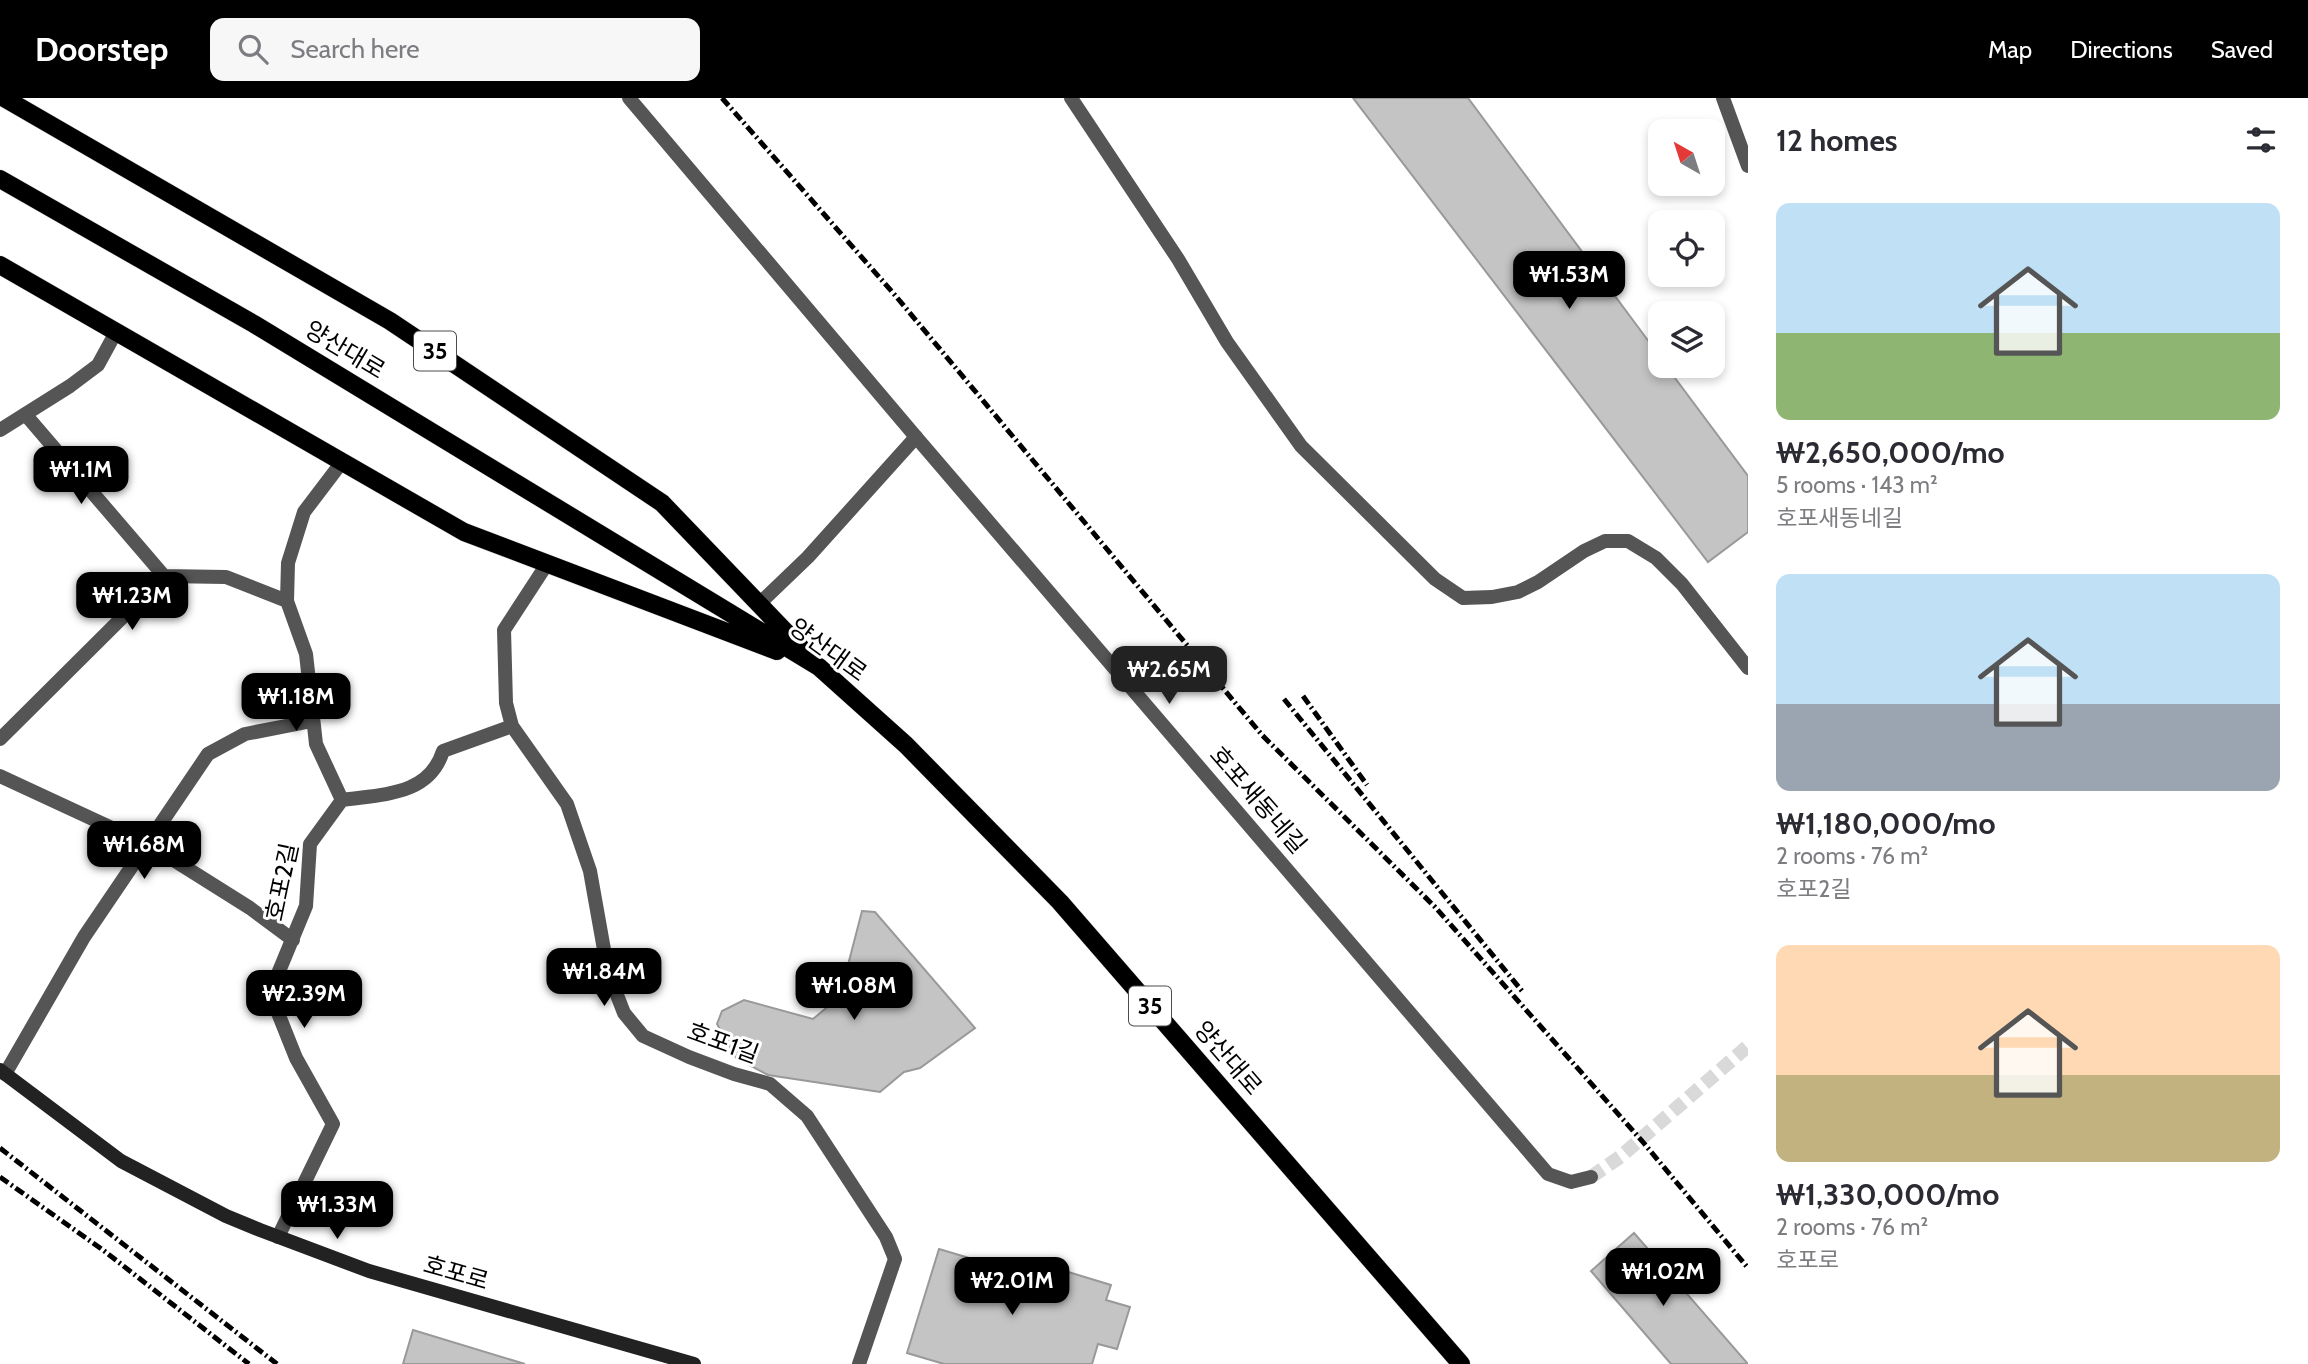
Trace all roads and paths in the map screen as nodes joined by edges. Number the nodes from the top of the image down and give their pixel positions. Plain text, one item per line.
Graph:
1 (4, 98) edge
2 (629, 98) edge
3 (1070, 98) edge
4 (1723, 98) edge
5 (1748, 166) edge
6 (0, 179) edge
7 (0, 265) edge
8 (116, 332) junction
9 (25, 414) junction
10 (0, 430) edge
11 (916, 437) junction
12 (342, 462) junction
13 (547, 564) junction
14 (164, 576) junction
15 (287, 601) junction
16 (759, 604) junction
17 (819, 667) junction
18 (1748, 668) edge
19 (312, 721) junction
20 (512, 726) junction
21 (0, 738) edge
22 (0, 776) edge
23 (342, 800) junction
24 (148, 844) junction
25 (293, 940) junction
26 (2, 1072) edge
27 (1591, 1177) tunnel mouth
28 (278, 1237) junction
29 (694, 1364) edge
30 (859, 1364) edge
31 (1461, 1364) edge

1 - 16 main road, 35
2 - 11 street, 호포새동네길
3 - 18 street
4 - 5 street
6 - 17 main road, 양산대로 / 35
7 - 8 main road, 35
8 - 9 street
8 - 12 main road, 35
9 - 10 street
9 - 14 street
11 - 16 street
11 - 27 street, 호포새동네길
12 - 13 main road, 35
12 - 15 street
13 - 17 main road, 35
13 - 20 street, 호포1길
14 - 15 street
14 - 21 street
15 - 19 street
16 - 17 main road, 35
17 - 31 main road, 양산대로 / 35
19 - 23 street
19 - 24 street
20 - 23 street
20 - 30 street, 호포1길
22 - 24 street, 호포2길
23 - 25 street, 호포2길
24 - 25 street, 호포2길
24 - 26 street
25 - 28 street, 호포2길
26 - 28 main road, 호포로
28 - 29 main road, 호포로

